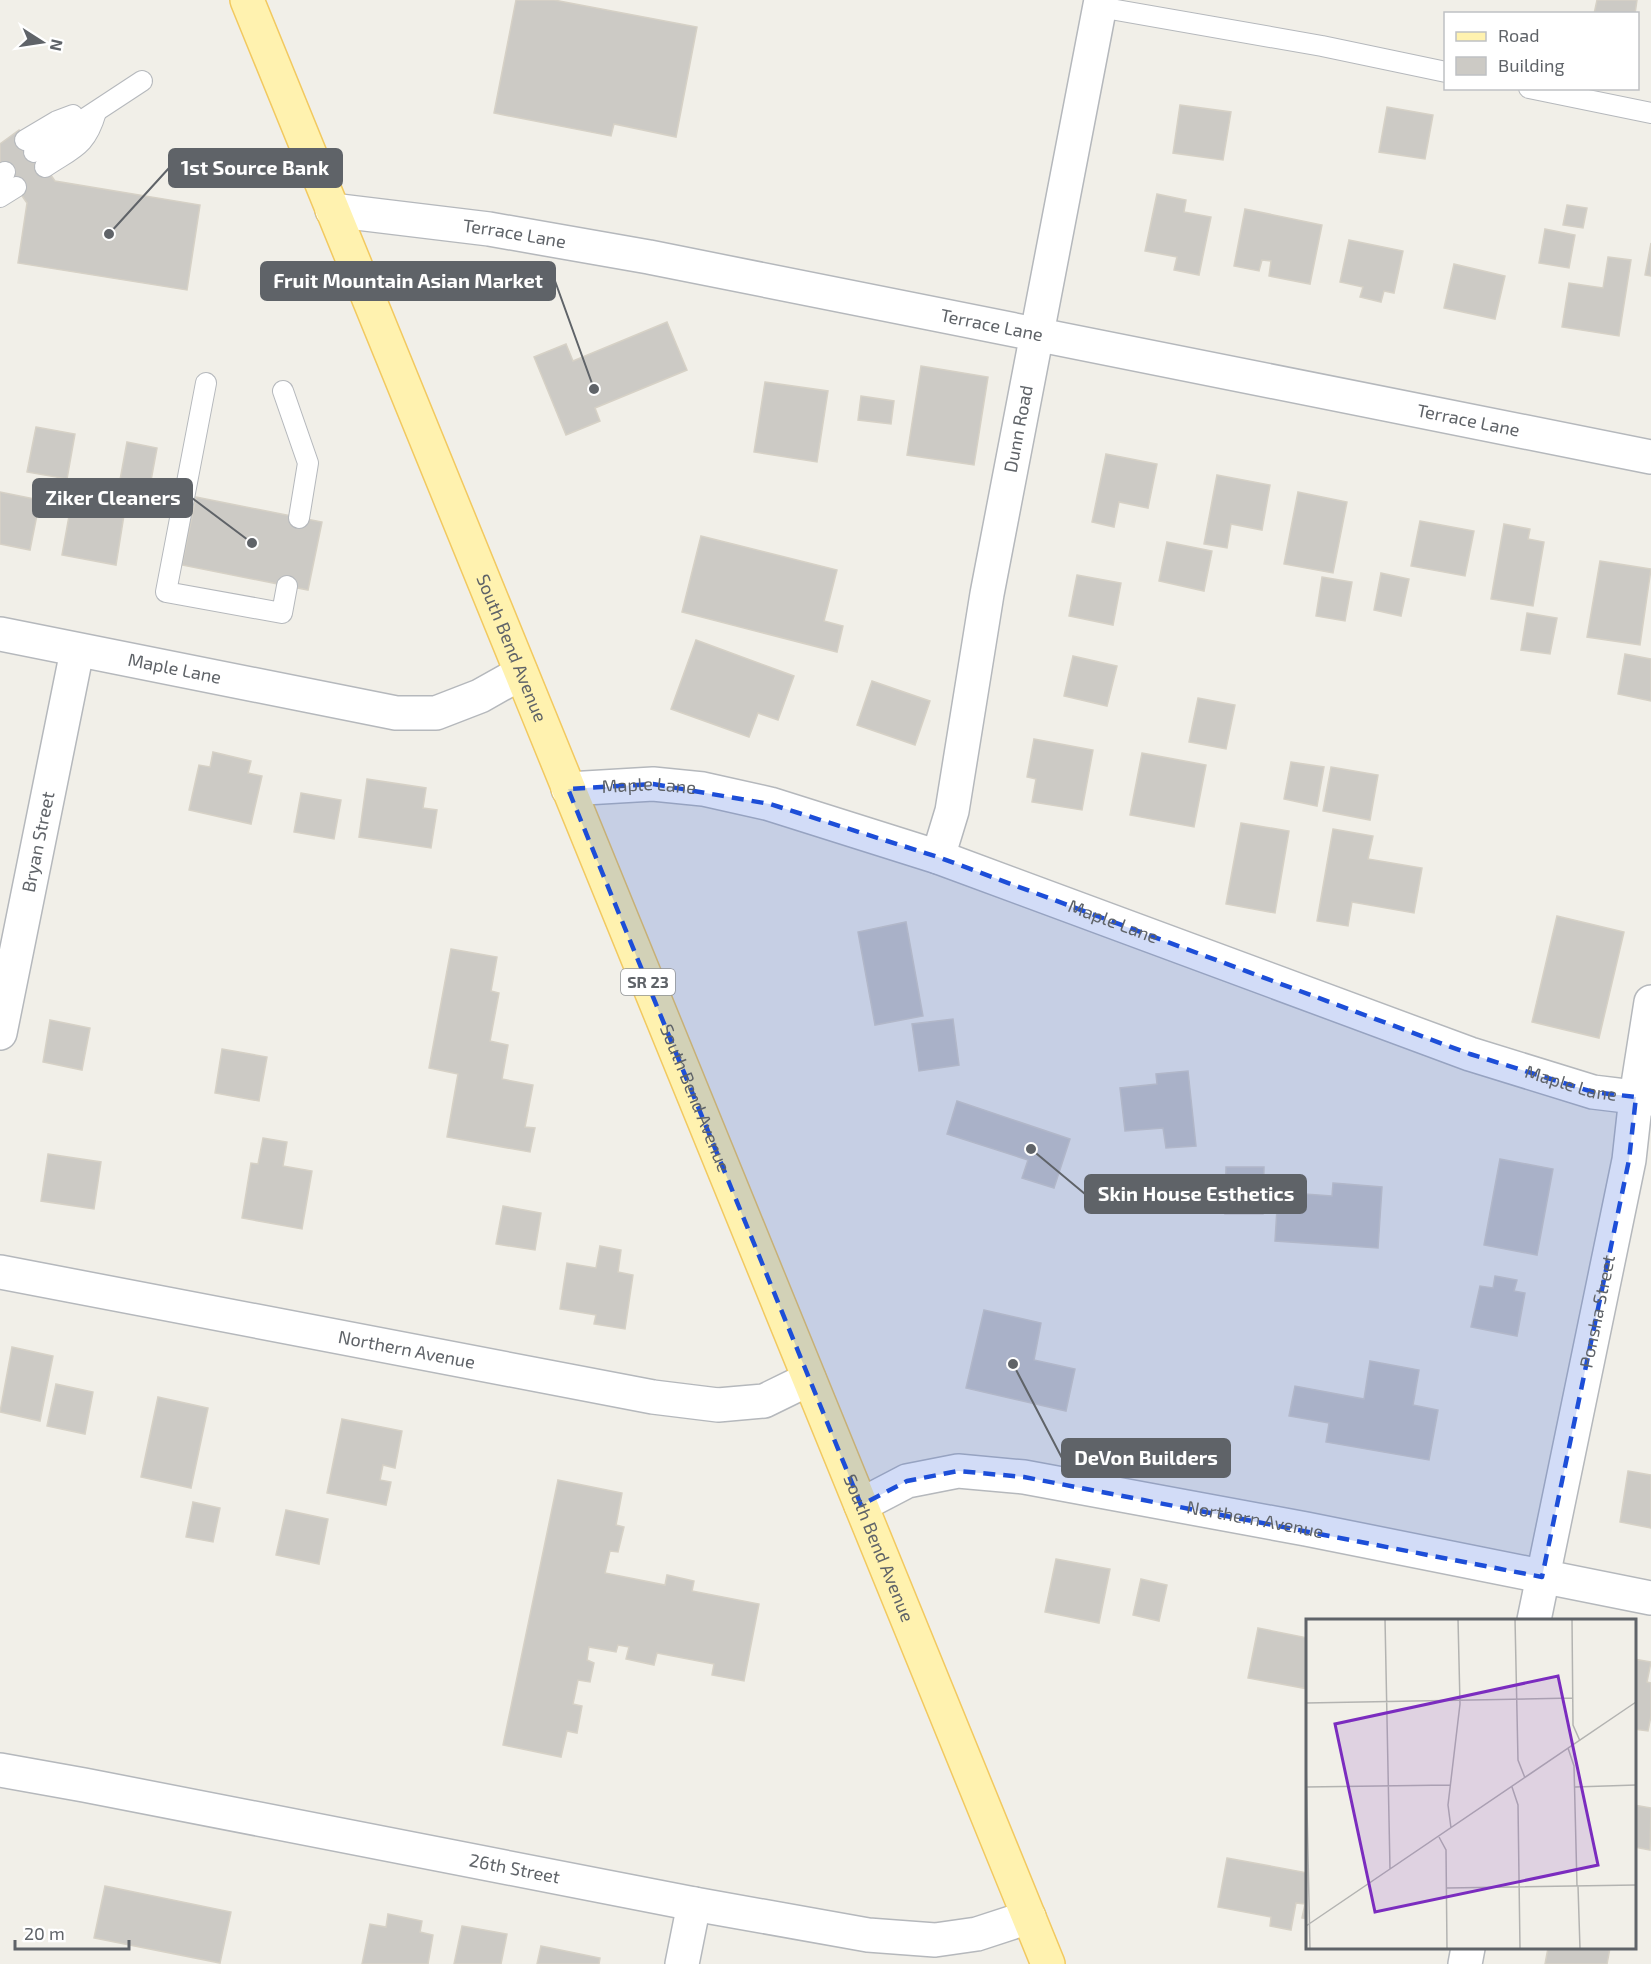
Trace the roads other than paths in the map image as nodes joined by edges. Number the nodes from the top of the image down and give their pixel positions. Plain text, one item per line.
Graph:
1 (247, 0) edge
2 (1100, 3) edge
3 (1444, 72) edge
4 (142, 81) dead end
5 (1539, 90) edge
6 (96, 112) junction
7 (1651, 113) edge
8 (332, 210) junction
9 (1037, 334) junction
10 (206, 383) dead end
11 (283, 390) dead end
12 (1651, 457) edge
13 (299, 518) dead end
14 (287, 585) dead end
15 (0, 634) edge
16 (77, 651) junction
17 (521, 673) junction
18 (568, 789) junction
19 (938, 857) junction
20 (1651, 1002) edge
21 (0, 1033) edge
22 (1644, 1098) edge
23 (0, 1272) edge
24 (810, 1379) junction
25 (861, 1505) junction
26 (1542, 1577) junction
27 (1651, 1598) edge
28 (1534, 1619) edge
29 (0, 1770) edge
30 (694, 1904) junction
31 (1029, 1917) junction
32 (1468, 1949) edge
33 (682, 1964) edge
34 (1048, 1964) edge
35 (1465, 1964) edge

1 - 8 main road, South Bend Avenue / SR 23
2 - 3 lane
2 - 9 street, Dunn Road
4 - 6 lane
5 - 7 lane
6 - 6 lane
8 - 9 street, Terrace Lane
8 - 17 main road, South Bend Avenue / SR 23
9 - 12 street, Terrace Lane
9 - 19 street, Dunn Road
10 - 14 lane
11 - 13 lane
15 - 16 street, Maple Lane
16 - 17 street, Maple Lane
16 - 21 street, Bryan Street
17 - 18 main road, South Bend Avenue / SR 23
18 - 19 street, Maple Lane
18 - 24 main road, South Bend Avenue / SR 23
19 - 22 street, Maple Lane
20 - 22 street, Ponsha Street
22 - 26 street, Ponsha Street
23 - 24 street, Northern Avenue
24 - 25 main road, South Bend Avenue / SR 23
25 - 26 street, Northern Avenue
25 - 31 main road, South Bend Avenue / SR 23
26 - 27 street, Northern Avenue
26 - 28 street, Ponsha Street
29 - 30 street, 26th Street
30 - 31 street, 26th Street
30 - 33 street
31 - 34 main road, South Bend Avenue / SR 23
32 - 35 street

